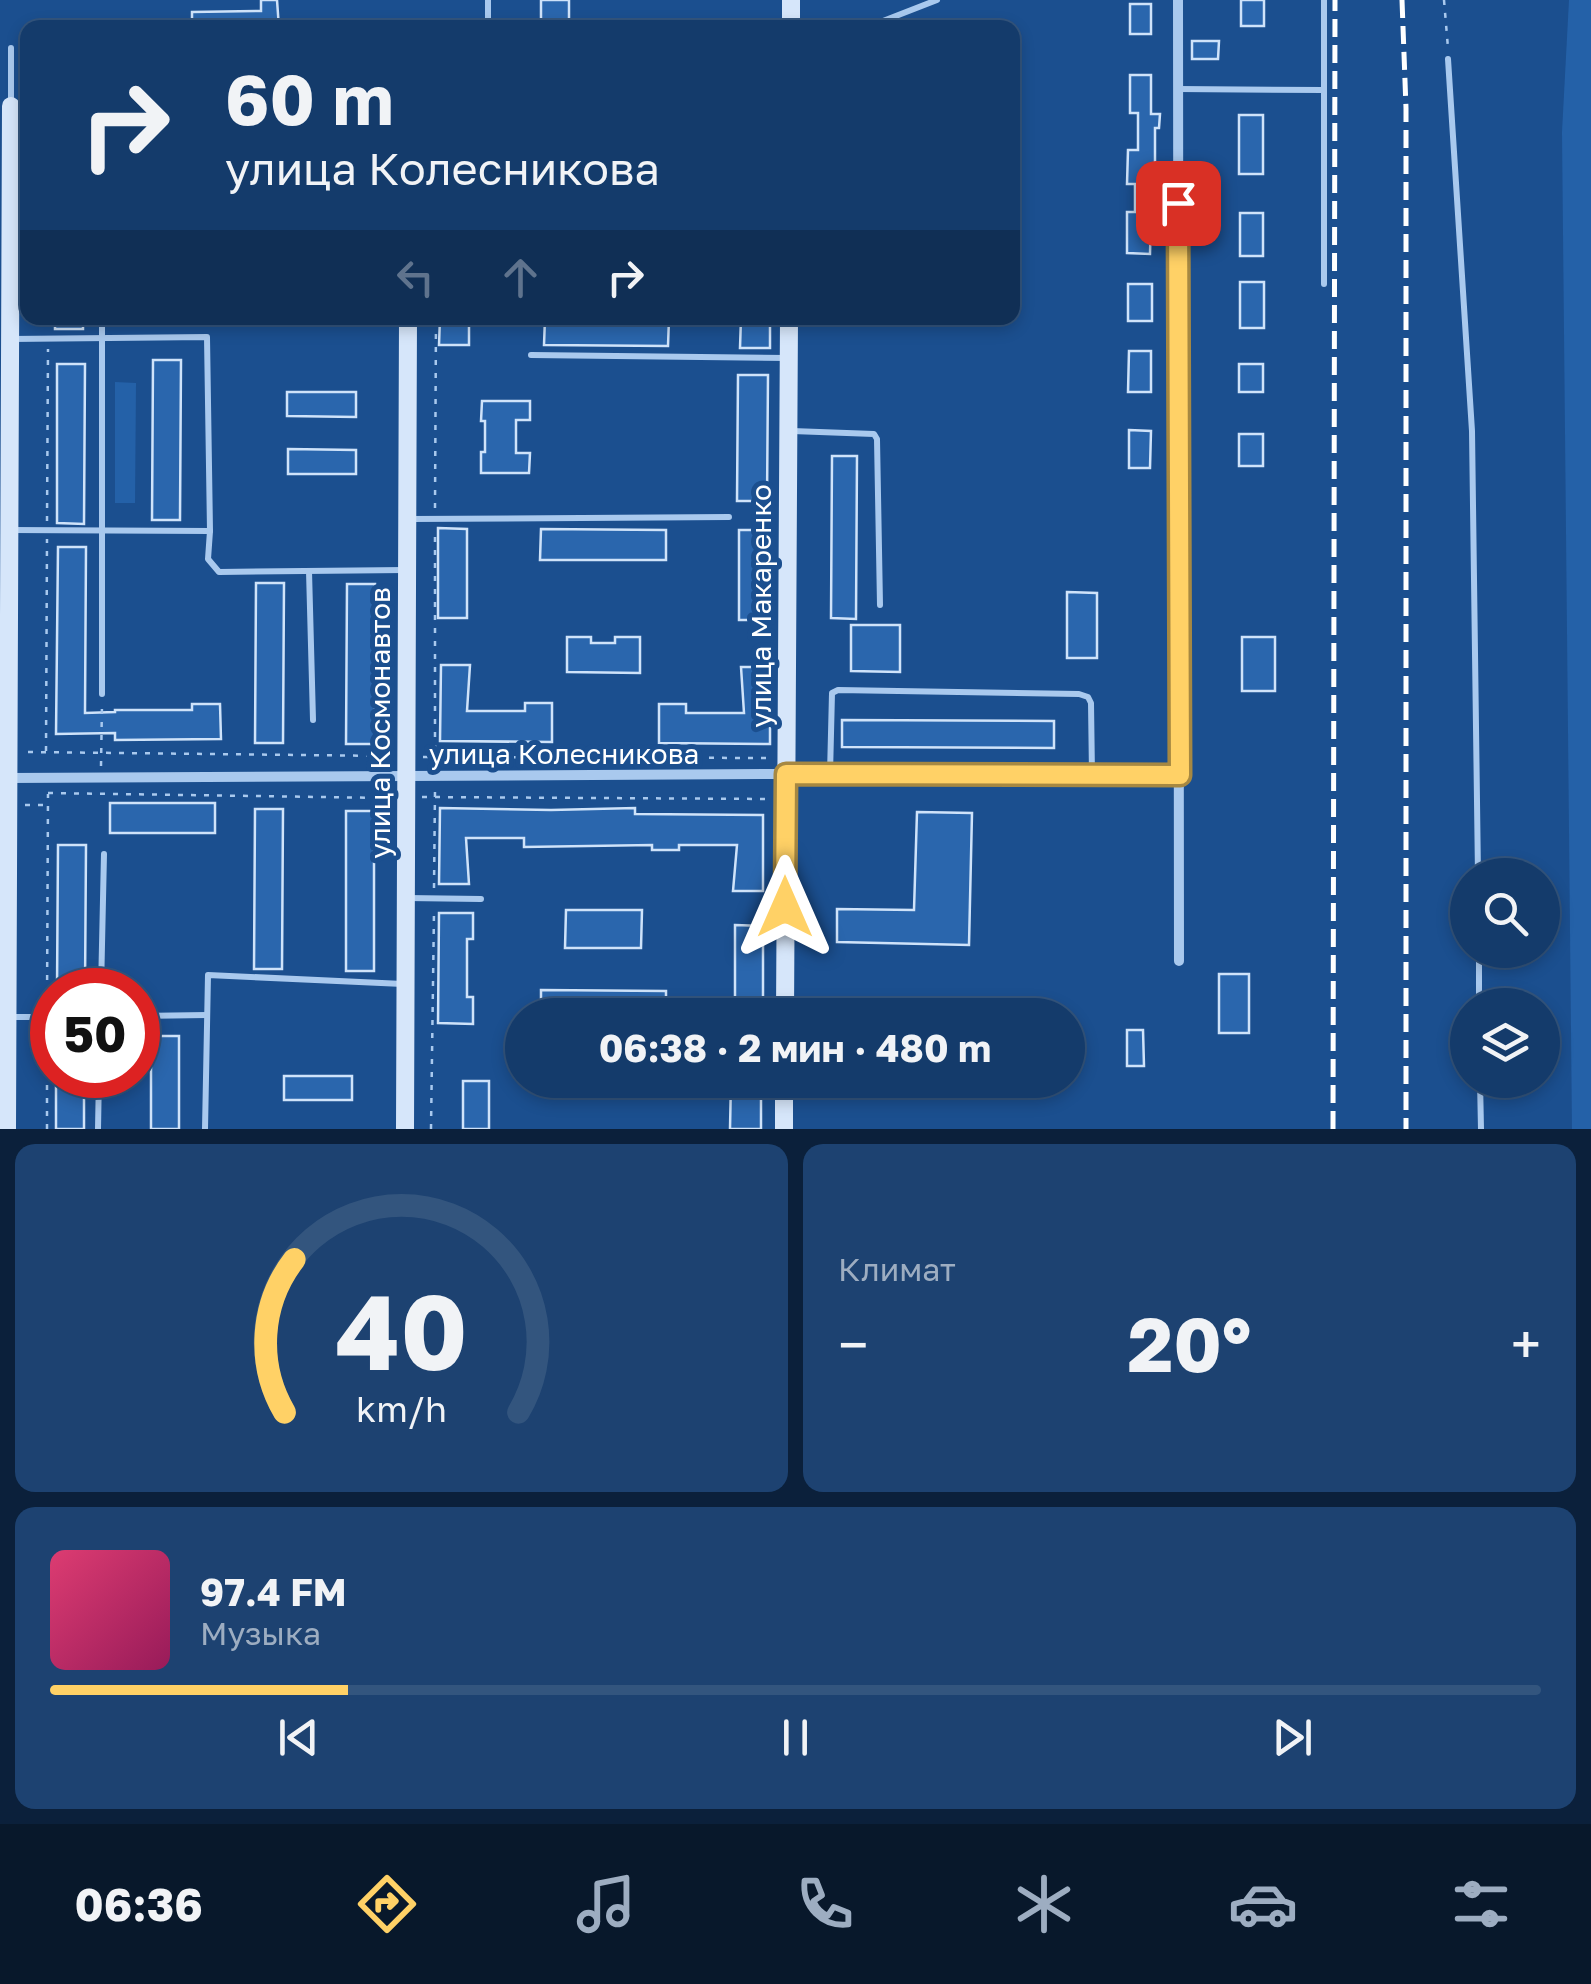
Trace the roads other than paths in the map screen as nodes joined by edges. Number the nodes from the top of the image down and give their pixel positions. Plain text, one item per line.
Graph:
1 (937, 0) edge
2 (1178, 0) edge
3 (1324, 0) edge
4 (886, 20) edge
5 (11, 48) dead end
6 (1448, 59) road end
7 (1178, 88) junction
8 (1324, 90) junction
9 (13, 106) edge
10 (1324, 284) dead end
11 (102, 325) edge
12 (408, 325) edge
13 (789, 325) edge
14 (10, 340) junction
15 (102, 340) junction
16 (531, 355) dead end
17 (788, 358) junction
18 (788, 431) junction
19 (729, 517) dead end
20 (407, 519) junction
21 (9, 530) junction
22 (102, 530) junction
23 (210, 530) junction
24 (406, 570) junction
25 (309, 571) junction
26 (880, 605) dead end
27 (102, 694) road end
28 (313, 720) dead end
29 (786, 774) junction
30 (830, 774) junction
31 (1092, 775) junction
32 (1180, 775) junction
33 (406, 776) junction
34 (8, 778) junction
35 (104, 854) dead end
36 (1478, 858) edge
37 (406, 898) junction
38 (481, 899) dead end
39 (1179, 960) dead end
40 (101, 968) edge
41 (405, 984) junction
42 (785, 998) edge
43 (207, 1015) junction
44 (160, 1016) edge
45 (7, 1017) junction
46 (30, 1017) edge
47 (99, 1098) edge
48 (784, 1098) edge
49 (1480, 1098) edge
50 (6, 1129) edge
51 (98, 1129) edge
52 (205, 1129) edge
53 (404, 1129) edge
54 (784, 1129) edge
55 (1481, 1129) edge

1 - 4 lane
2 - 7 street
3 - 8 lane
5 - 9 lane
6 - 36 lane
7 - 8 lane
7 - 32 street
8 - 10 lane
9 - 14 street
11 - 15 lane
12 - 20 street, улица Космонавтов
13 - 17 street, улица Макаренко
14 - 15 lane
14 - 21 street
15 - 22 lane
15 - 23 lane
16 - 17 lane
17 - 18 street, улица Макаренко
18 - 26 lane
18 - 29 street, улица Макаренко
19 - 20 lane
20 - 24 street, улица Космонавтов
21 - 22 lane
21 - 34 street
22 - 23 lane
22 - 27 lane
23 - 25 lane
24 - 25 lane
24 - 33 street, улица Космонавтов
25 - 28 lane
29 - 30 street, улица Колесникова
29 - 33 street, улица Колесникова
29 - 42 street, улица Макаренко
30 - 31 street, улица Колесникова
30 - 31 lane
31 - 32 street, улица Колесникова
32 - 39 street
33 - 34 street, улица Колесникова
33 - 37 street, улица Космонавтов
34 - 45 street
35 - 40 lane
37 - 38 lane
37 - 41 street, улица Космонавтов
41 - 43 lane
41 - 53 street, улица Космонавтов
43 - 44 lane
43 - 52 lane
45 - 46 lane
45 - 50 street
47 - 51 lane
48 - 54 street
49 - 55 lane

